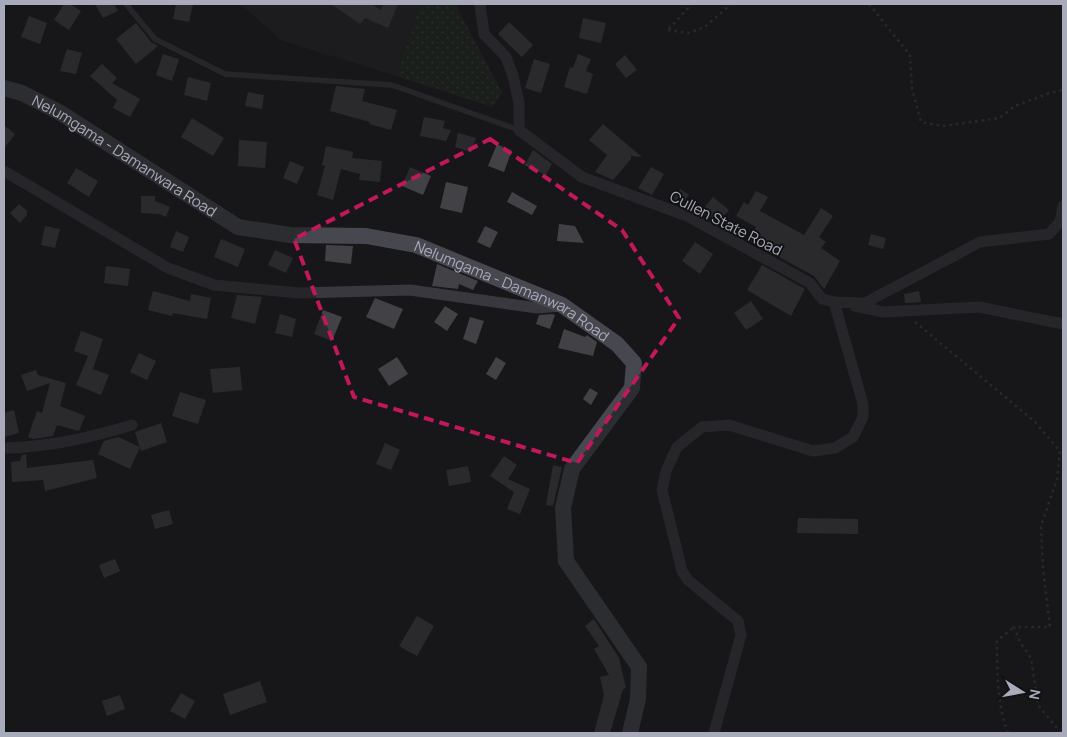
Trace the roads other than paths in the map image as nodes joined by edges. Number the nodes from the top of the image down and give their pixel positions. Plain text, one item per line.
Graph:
1 (126, 4) edge
2 (480, 4) edge
3 (4, 88) edge
4 (519, 130) junction
5 (4, 171) edge
6 (1063, 206) edge
7 (834, 302) junction
8 (562, 306) junction
9 (1063, 324) edge
10 (132, 425) dead end
11 (4, 448) edge
12 (630, 733) edge
13 (714, 733) edge

1 - 4 lane
2 - 4 street
3 - 8 street, Nelumgama - Damanwara Road
4 - 7 street, Cullen State Road
5 - 8 street
6 - 7 street
7 - 9 street, Cullen State Road
7 - 13 street
8 - 12 street, Nelumgama - Damanwara Road
10 - 11 street

